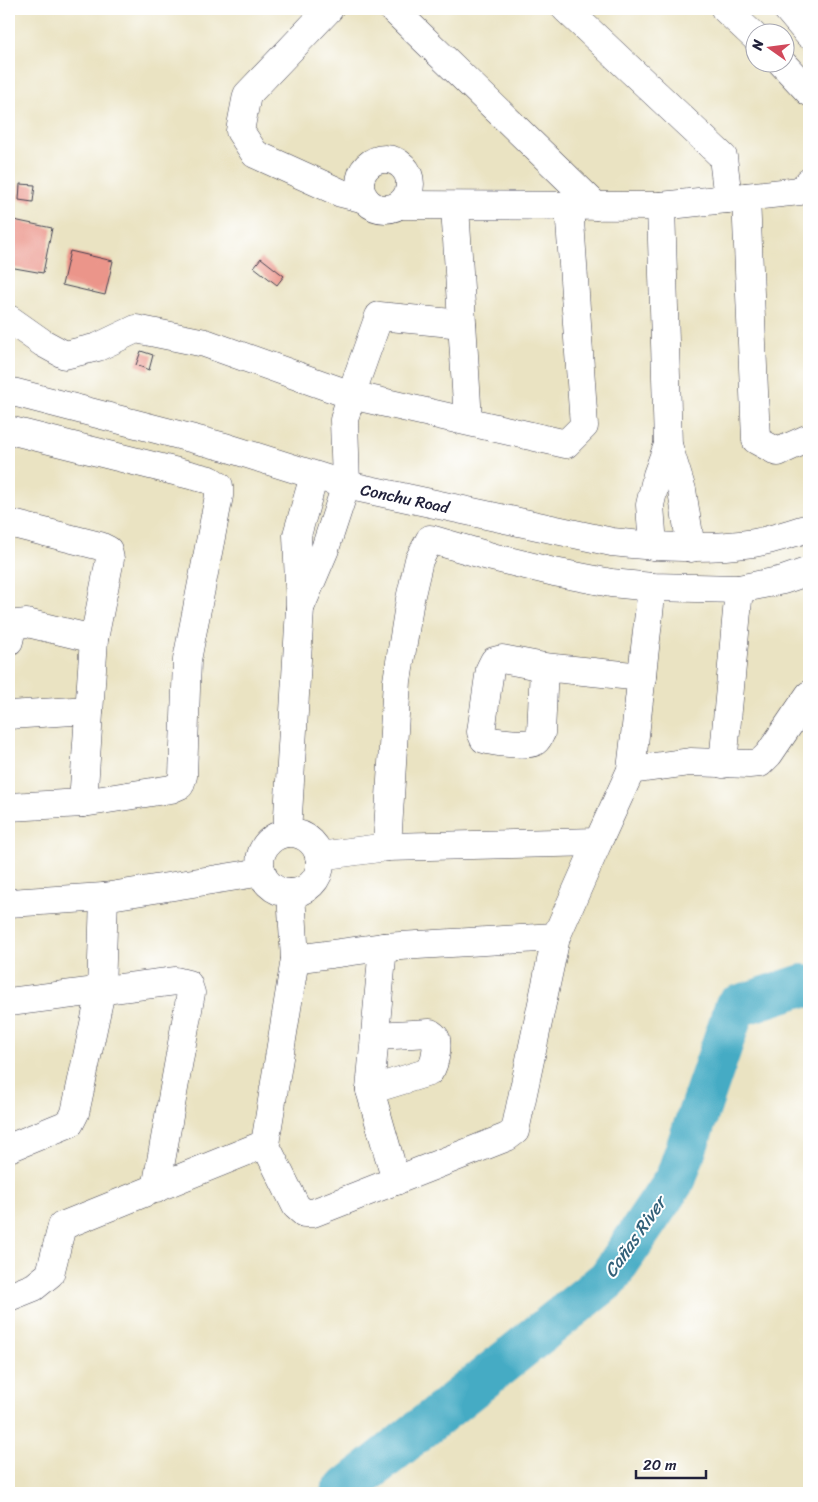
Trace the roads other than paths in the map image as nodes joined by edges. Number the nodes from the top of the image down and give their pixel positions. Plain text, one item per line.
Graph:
1 (329, 9) edge
2 (393, 9) edge
3 (566, 9) edge
4 (725, 9) edge
5 (746, 29) edge
6 (790, 72) edge
7 (809, 92) edge
8 (809, 182) edge
9 (737, 198) junction
10 (365, 199) junction
11 (400, 205) junction
12 (455, 206) junction
13 (569, 206) junction
14 (596, 206) junction
15 (662, 206) junction
16 (9, 319) edge
17 (462, 324) junction
18 (9, 391) edge
19 (351, 394) junction
20 (468, 421) junction
21 (9, 430) edge
22 (809, 438) edge
23 (668, 445) junction
24 (314, 476) junction
25 (346, 485) junction
26 (9, 523) edge
27 (809, 528) edge
28 (653, 546) junction
29 (691, 548) junction
30 (809, 571) edge
31 (652, 587) junction
32 (739, 589) junction
33 (300, 608) junction
34 (94, 639) junction
35 (9, 641) edge
36 (544, 667) dead end
37 (642, 677) junction
38 (809, 695) edge
39 (89, 710) junction
40 (9, 715) edge
41 (724, 764) junction
42 (631, 770) junction
43 (84, 803) junction
44 (9, 808) edge
45 (287, 833) junction
46 (598, 842) junction
47 (388, 847) junction
48 (319, 856) junction
49 (262, 872) junction
50 (291, 893) junction
51 (104, 897) junction
52 (9, 903) edge
53 (556, 937) junction
54 (383, 947) junction
55 (295, 958) junction
56 (101, 991) junction
57 (9, 1002) edge
58 (376, 1036) junction
59 (370, 1090) junction
60 (265, 1144) junction
61 (9, 1148) edge
62 (396, 1181) junction
63 (156, 1189) junction
64 (9, 1297) edge

1 - 10 street
2 - 14 street
3 - 9 street
4 - 5 street
6 - 7 street
8 - 9 street
9 - 15 street
9 - 22 street
10 - 11 street
10 - 11 street
11 - 12 street
12 - 13 street
12 - 17 street
13 - 14 street
13 - 20 street
14 - 15 street
15 - 23 street
16 - 19 street
17 - 19 street
17 - 20 street
18 - 24 street, Conchu Road
19 - 20 street
19 - 25 street
21 - 43 street
23 - 28 street
23 - 29 street
24 - 25 street, Conchu Road
24 - 33 street
25 - 28 street, Conchu Road
25 - 33 street
26 - 34 street
27 - 29 street, Conchu Road
28 - 29 street, Conchu Road
30 - 32 street
31 - 32 street
31 - 37 street
31 - 47 street
32 - 41 street
33 - 45 street
34 - 35 street
34 - 39 street
36 - 37 street
37 - 42 street
38 - 41 street
39 - 40 street
39 - 43 street
41 - 42 street
42 - 46 street
43 - 44 street
45 - 48 street
45 - 49 street
46 - 47 street
46 - 53 street
47 - 48 street
48 - 50 street
49 - 50 street
49 - 51 street
50 - 55 street
51 - 52 street
51 - 56 street
53 - 54 street
53 - 62 street
54 - 55 street
54 - 58 street
55 - 60 street
56 - 57 street
56 - 61 street
56 - 63 street
58 - 59 street
58 - 59 street
59 - 62 street
60 - 62 street
60 - 63 street
63 - 64 street

